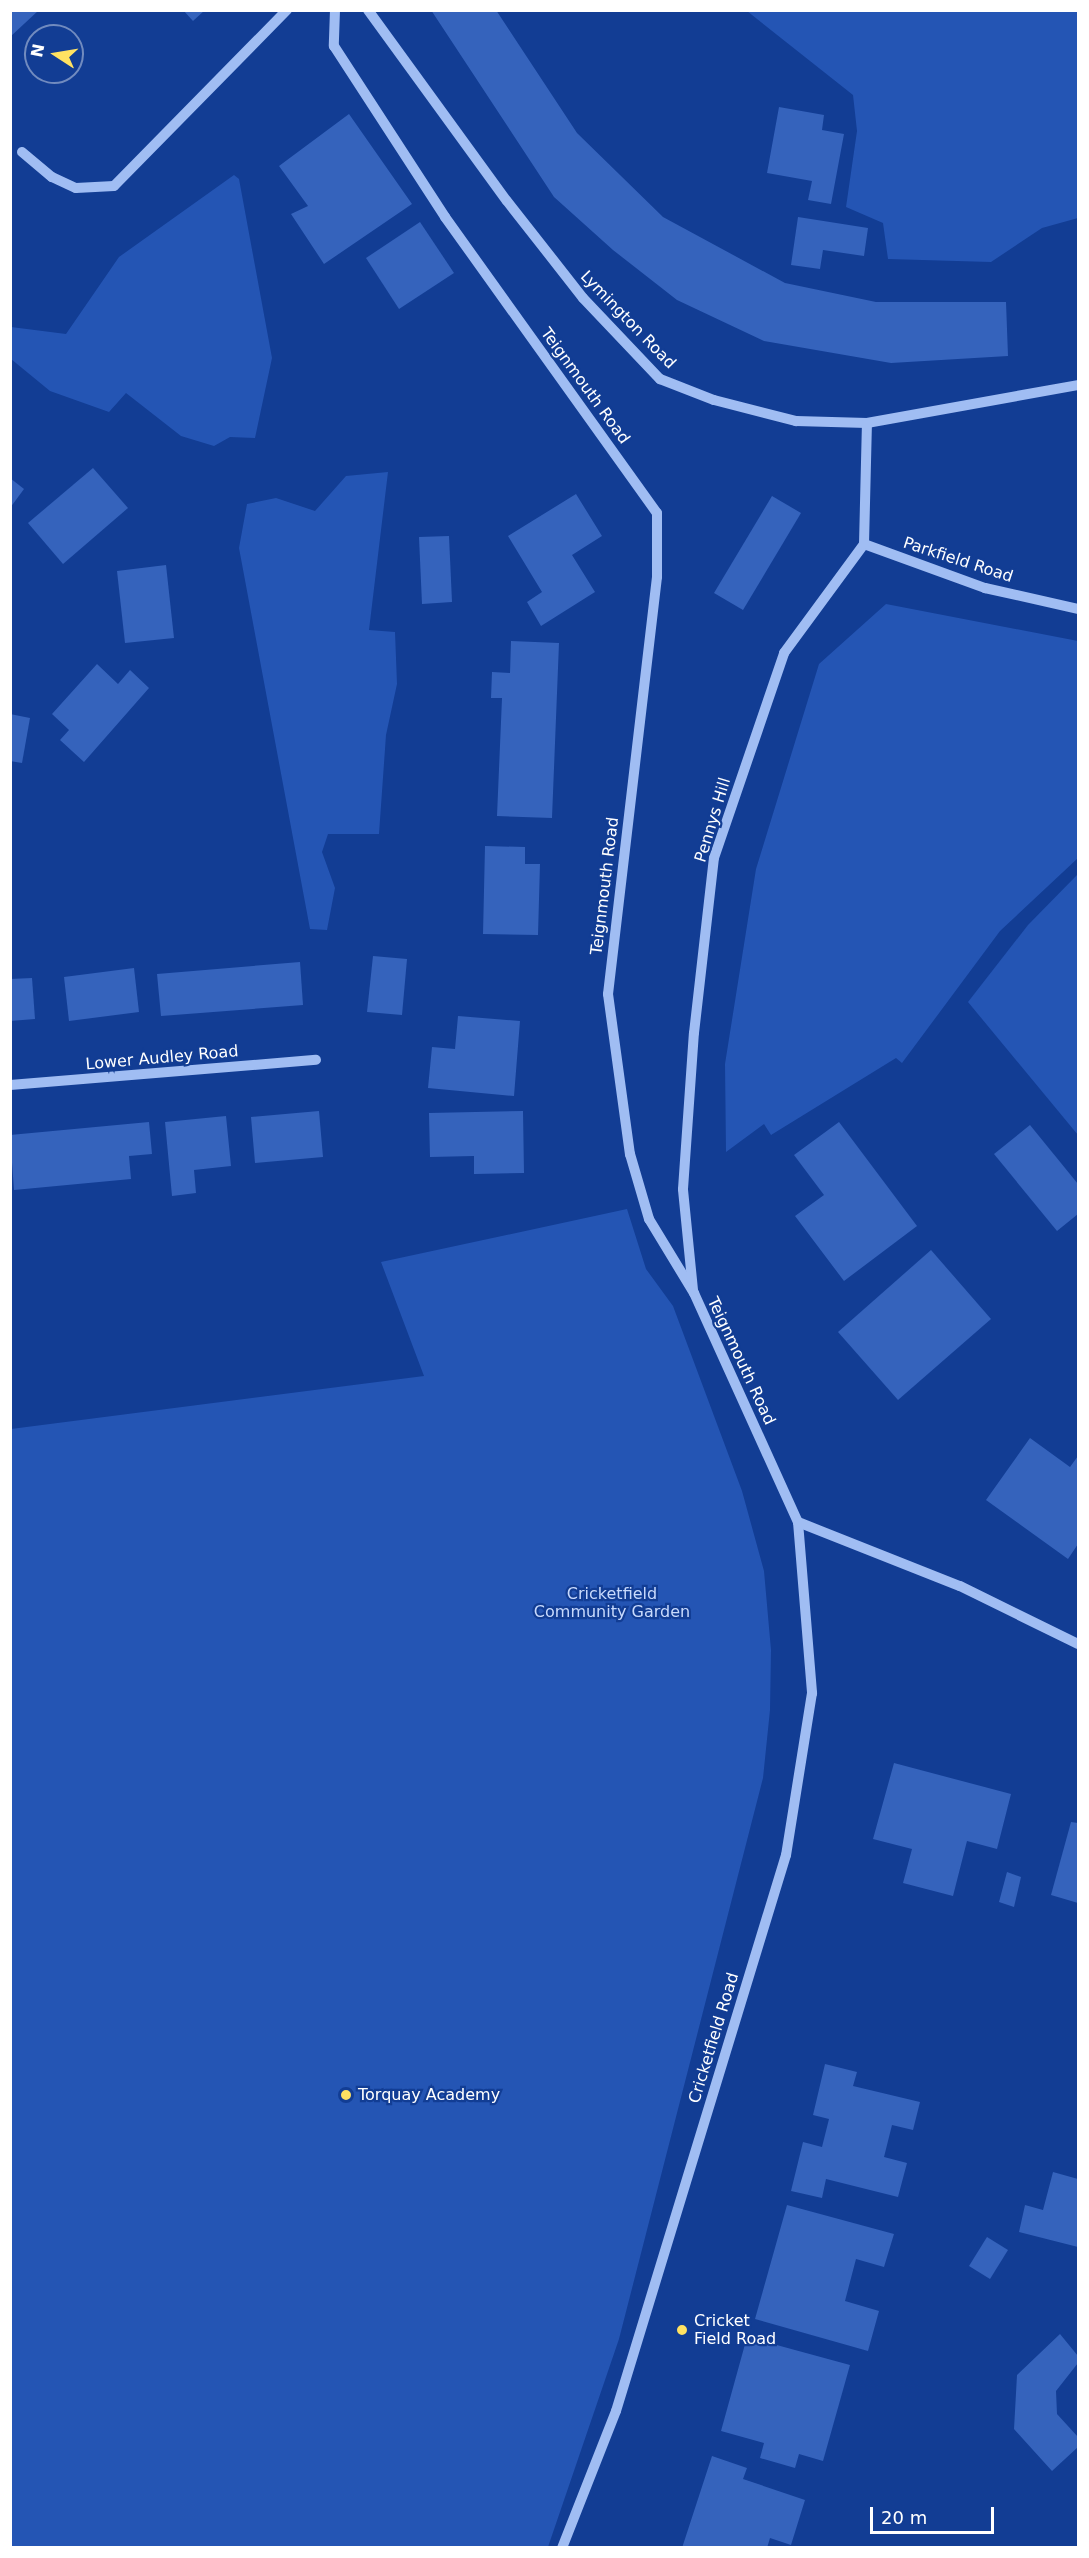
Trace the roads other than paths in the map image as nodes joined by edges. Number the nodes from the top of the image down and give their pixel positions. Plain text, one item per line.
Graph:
1 (287, 10) edge
2 (334, 10) edge
3 (368, 10) edge
4 (22, 152) dead end
5 (1078, 385) edge
6 (867, 423) junction
7 (864, 544) junction
8 (1078, 609) edge
9 (316, 1060) dead end
10 (10, 1085) edge
11 (694, 1293) junction
12 (798, 1522) junction
13 (1078, 1644) edge
14 (562, 2547) edge

1 - 4 street
2 - 11 street, Teignmouth Road
3 - 6 street, Lymington Road
5 - 6 street, Lymington Road
6 - 7 street
7 - 8 street, Parkfield Road
7 - 11 street, Pennys Hill
9 - 10 street, Lower Audley Road
11 - 12 street, Teignmouth Road
12 - 13 street
12 - 14 street, Cricketfield Road

